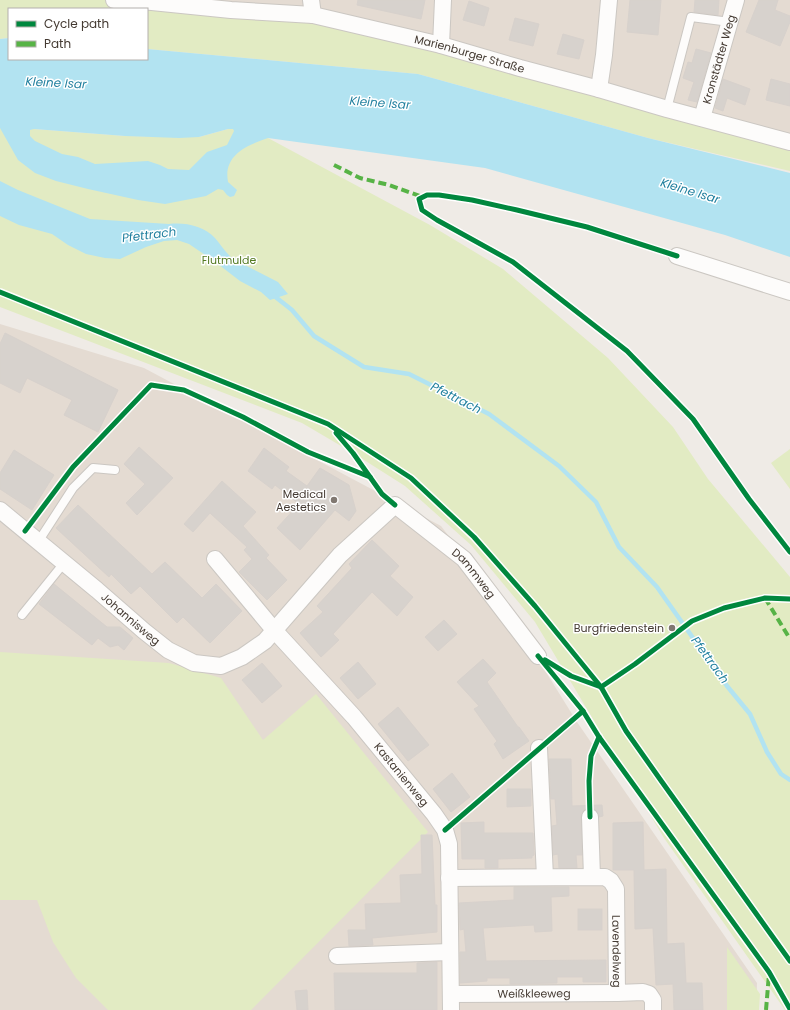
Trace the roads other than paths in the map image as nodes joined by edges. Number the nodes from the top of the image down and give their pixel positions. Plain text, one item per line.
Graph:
1 (114, 0) edge
2 (443, 0) edge
3 (609, 0) edge
4 (736, 0) edge
5 (142, 1) edge
6 (312, 7) edge
7 (730, 22) junction
8 (441, 45) junction
9 (599, 89) junction
10 (667, 109) junction
11 (702, 118) junction
12 (790, 142) edge
13 (677, 256) dead end
14 (790, 292) edge
15 (116, 470) dead end
16 (395, 505) joint
17 (0, 510) edge
18 (38, 542) junction
19 (215, 559) dead end
20 (64, 563) junction
21 (22, 615) dead end
22 (274, 630) junction
23 (538, 656) dead end
24 (539, 748) dead end
25 (590, 817) dead end
26 (546, 877) junction
27 (592, 877) junction
28 (449, 878) junction
29 (450, 952) junction
30 (337, 956) dead end
31 (617, 993) junction
32 (451, 994) junction
33 (451, 1010) edge
34 (653, 1010) edge

1 - 5 street, Marienburger Straße
2 - 8 street
3 - 9 street
4 - 7 street, Kronstädter Weg
5 - 6 street, Marienburger Straße
6 - 8 street, Marienburger Straße
7 - 10 lane
7 - 11 street, Kronstädter Weg
8 - 9 street, Marienburger Straße
9 - 10 street, Marienburger Straße
10 - 11 street, Marienburger Straße
11 - 12 street, Marienburger Straße
13 - 14 street
15 - 18 lane
16 - 22 street, Johannisweg
16 - 23 street, Dammweg
17 - 18 street, Johannisweg
18 - 20 street, Johannisweg
19 - 22 street
20 - 21 lane
20 - 22 street, Johannisweg
22 - 28 street, Kastanienweg
24 - 26 street
25 - 27 street
26 - 27 street, Lavendelweg
26 - 28 street, Lavendelweg
27 - 31 street, Lavendelweg
28 - 29 street, Kastanienweg
29 - 30 street
29 - 32 street, Kastanienweg
31 - 32 street, Weißkleeweg
31 - 34 street, Lavendelweg
32 - 33 street, Kastanienweg

